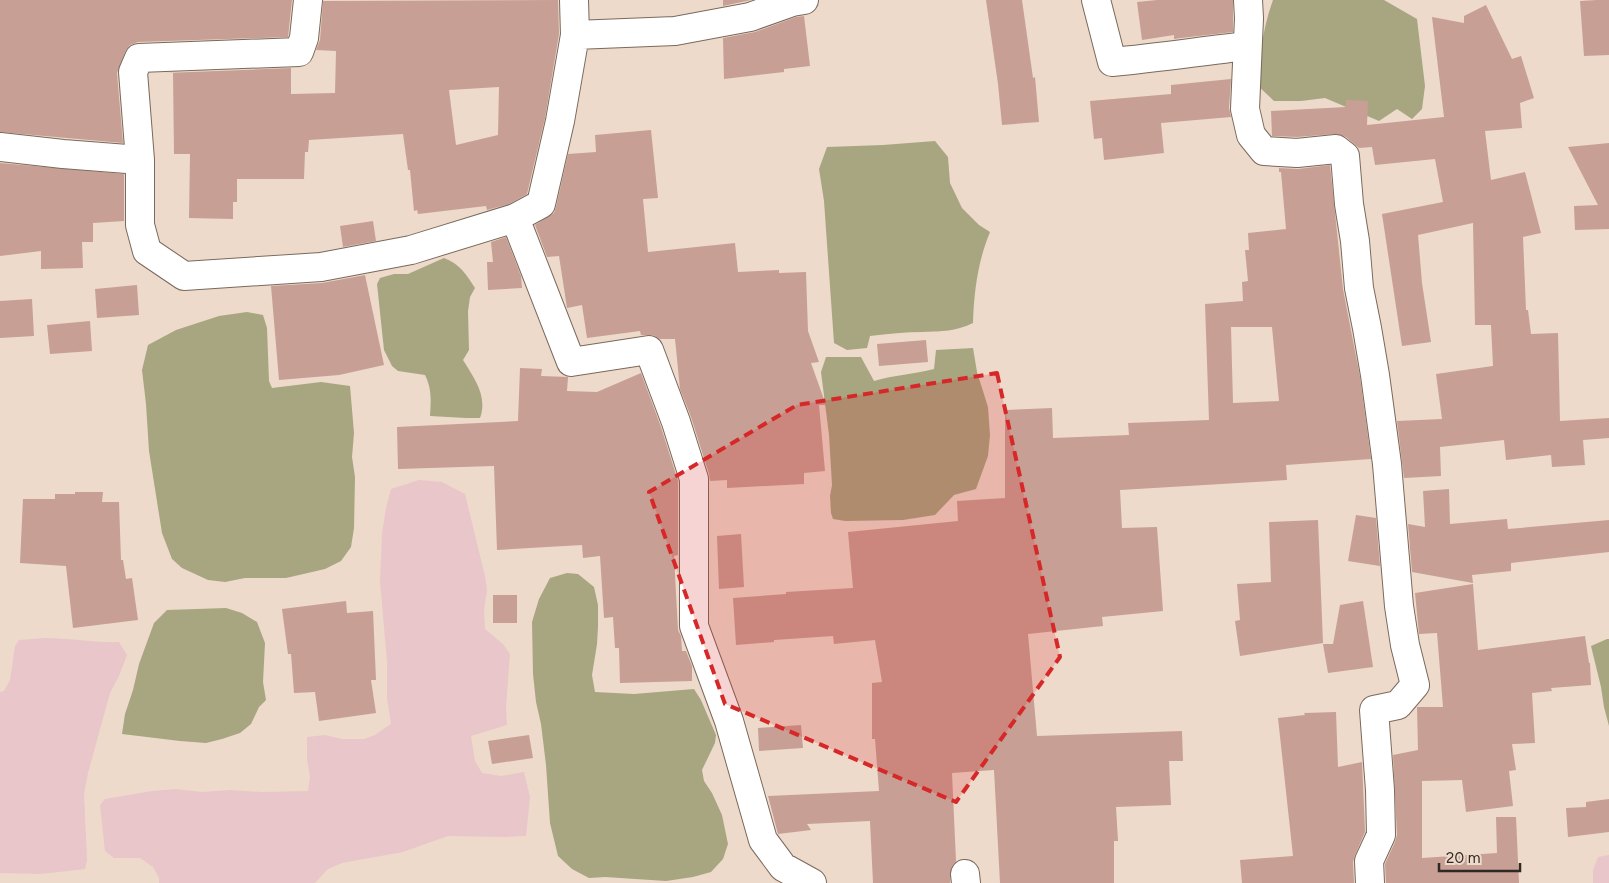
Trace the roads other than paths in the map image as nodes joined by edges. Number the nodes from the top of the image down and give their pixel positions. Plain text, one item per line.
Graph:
1 (308, 0) edge
2 (574, 0) edge
3 (804, 0) edge
4 (1096, 0) edge
5 (1248, 0) edge
6 (575, 35) junction
7 (1247, 46) junction
8 (0, 146) edge
9 (140, 160) junction
10 (515, 218) junction
11 (812, 883) edge
12 (1370, 883) edge

1 - 9 street
2 - 6 street
3 - 6 street
4 - 7 street
5 - 7 street
6 - 10 street
7 - 12 street
8 - 9 street
9 - 10 street
10 - 11 street

